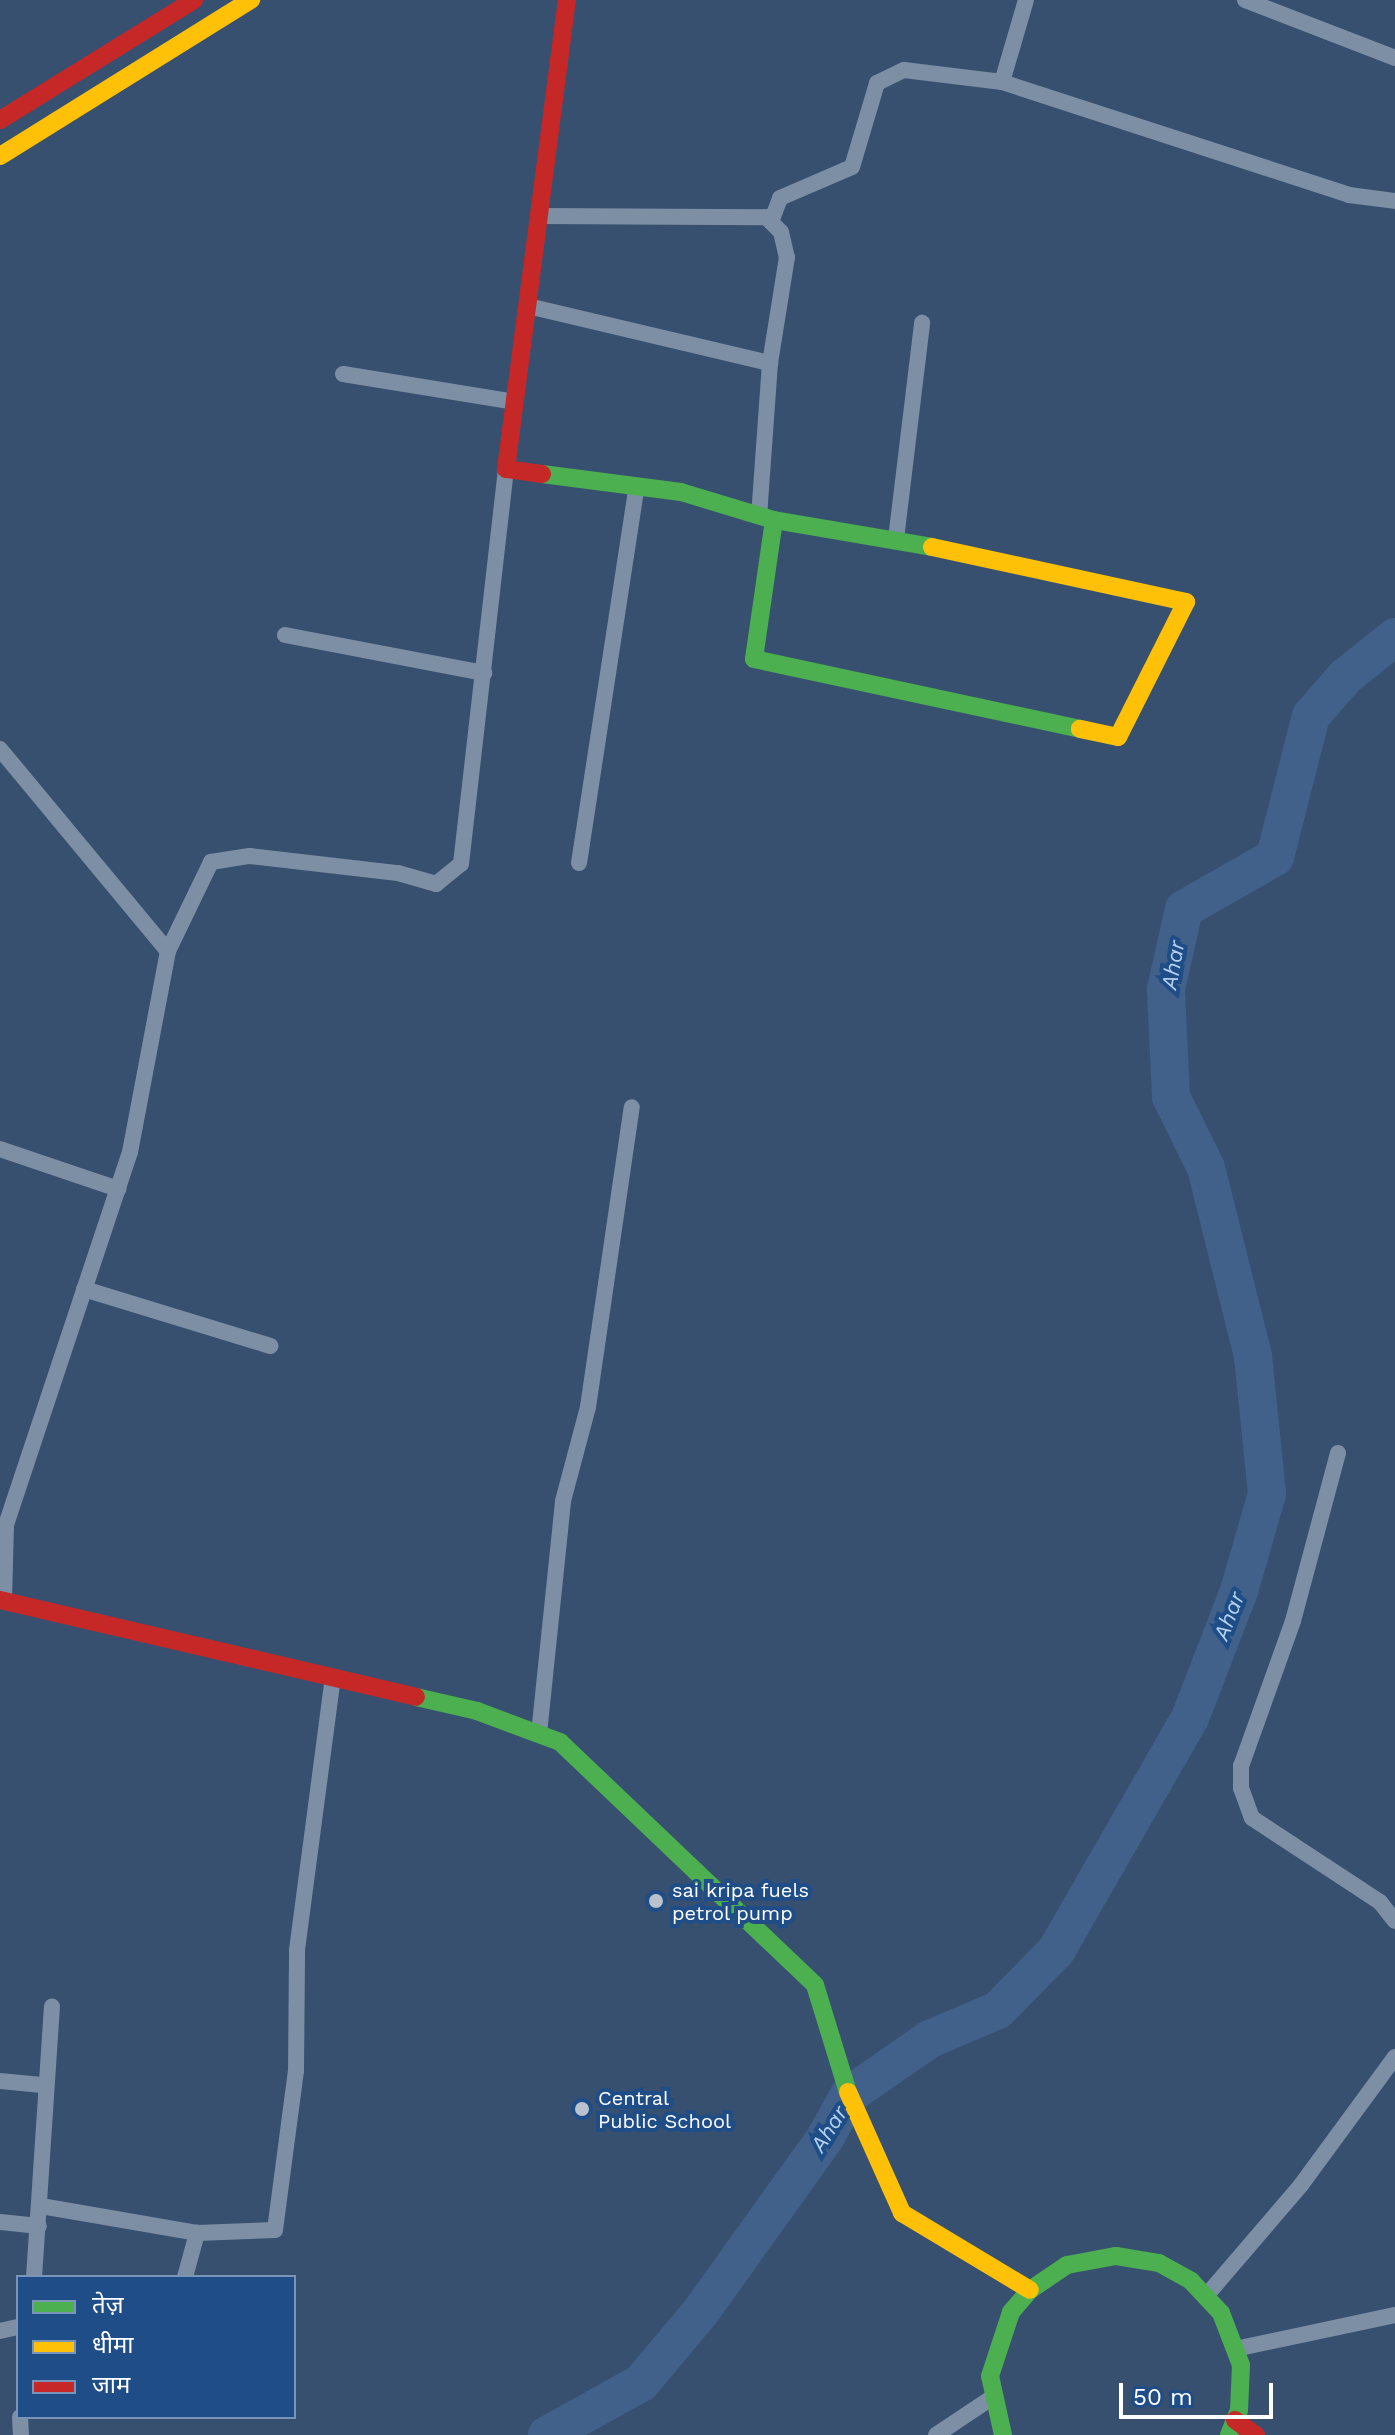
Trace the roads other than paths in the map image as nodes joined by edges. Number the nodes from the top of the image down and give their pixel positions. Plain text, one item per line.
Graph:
1 (194, 0) edge
2 (251, 0) edge
3 (567, 0) edge
4 (1026, 0) edge
5 (1245, 0) edge
6 (1395, 58) edge
7 (1002, 82) junction
8 (0, 120) edge
9 (0, 156) edge
10 (1395, 201) edge
11 (540, 216) junction
12 (771, 222) junction
13 (528, 306) junction
14 (922, 323) dead end
15 (770, 363) junction
16 (343, 374) dead end
17 (515, 402) junction
18 (506, 469) junction
19 (637, 486) junction
20 (766, 517) junction
21 (896, 539) junction
22 (285, 635) dead end
23 (484, 673) junction
24 (0, 749) edge
25 (579, 863) dead end
26 (168, 951) junction
27 (632, 1107) dead end
28 (0, 1149) edge
29 (118, 1189) junction
30 (84, 1289) junction
31 (270, 1346) dead end
32 (1338, 1453) dead end
33 (2, 1600) edge
34 (333, 1677) junction
35 (539, 1734) junction
36 (1395, 1921) edge
37 (52, 2007) dead end
38 (1395, 2057) edge
39 (0, 2081) edge
40 (42, 2085) junction
41 (41, 2206) junction
42 (0, 2222) edge
43 (39, 2226) junction
44 (197, 2233) junction
45 (34, 2275) edge
46 (186, 2275) edge
47 (1030, 2290) junction
48 (1206, 2296) junction
49 (1395, 2315) edge
50 (1235, 2349) junction
51 (993, 2397) junction
52 (1232, 2427) edge
53 (936, 2435) edge
54 (1003, 2435) edge
55 (1256, 2435) edge

1 - 8 street
2 - 9 street
3 - 11 street
4 - 7 street
5 - 6 street
7 - 10 street
7 - 12 street
11 - 12 street
11 - 13 street
12 - 15 street
13 - 15 street
13 - 17 street
14 - 21 street
15 - 20 street
16 - 17 street
17 - 18 street
18 - 19 street
18 - 23 street
19 - 20 street
19 - 25 street
20 - 21 street
20 - 21 street
22 - 23 street
23 - 26 street
24 - 26 street
26 - 29 street
27 - 35 street
28 - 29 street
29 - 30 street
30 - 31 street
30 - 33 street
32 - 36 street
33 - 34 street
34 - 35 street
34 - 44 street
35 - 47 street
37 - 40 street
38 - 48 street
39 - 40 street
40 - 41 street
41 - 43 street
41 - 44 street
42 - 43 street
43 - 45 street
44 - 46 street
47 - 48 street
47 - 51 street
48 - 50 street
49 - 50 street
50 - 52 street
51 - 53 street
51 - 54 street
52 - 55 street

